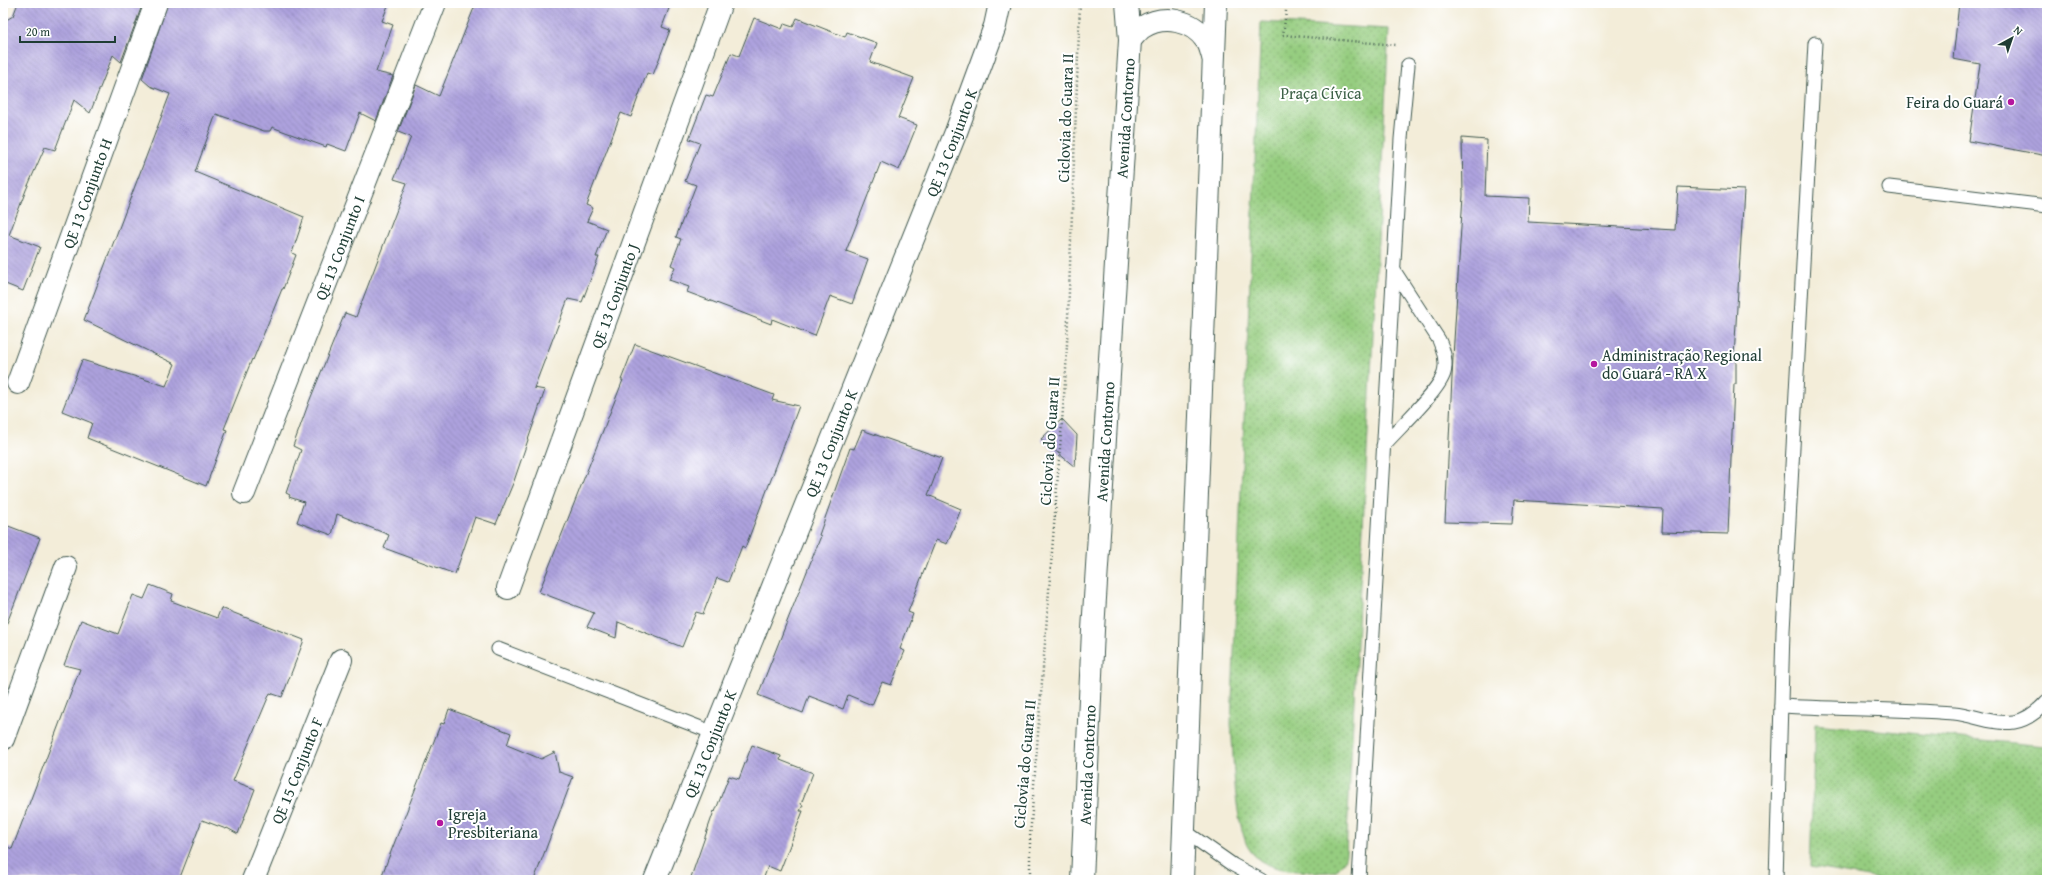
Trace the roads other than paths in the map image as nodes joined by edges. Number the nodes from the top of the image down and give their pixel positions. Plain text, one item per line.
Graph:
1 (156, 3) edge
2 (435, 3) edge
3 (721, 3) edge
4 (1000, 3) edge
5 (1127, 3) edge
6 (1216, 3) edge
7 (1130, 40) junction
8 (1815, 43) dead end
9 (1213, 57) junction
10 (1408, 65) dead end
11 (1889, 187) dead end
12 (2047, 206) edge
13 (1393, 269) junction
14 (18, 383) dead end
15 (1383, 446) junction
16 (244, 493) dead end
17 (66, 567) dead end
18 (508, 588) dead end
19 (498, 649) dead end
20 (341, 660) dead end
21 (2047, 701) edge
22 (1781, 706) junction
23 (714, 733) junction
24 (3, 739) edge
25 (1183, 830) junction
26 (253, 880) edge
27 (655, 880) edge
28 (1082, 880) edge
29 (1182, 880) edge
30 (1261, 880) edge
31 (1359, 880) edge
32 (1776, 880) edge

1 - 14 street, QE 13 Conjunto H
2 - 16 street, QE 13 Conjunto I
3 - 18 street, QE 13 Conjunto J
4 - 23 street, QE 13 Conjunto K
5 - 7 street, Avenida Contorno
6 - 9 street
7 - 9 street
7 - 28 street, Avenida Contorno
8 - 22 lane
9 - 25 street
10 - 13 lane
11 - 12 lane
13 - 15 lane
13 - 15 lane
15 - 31 lane
17 - 24 street
19 - 23 lane
20 - 26 street, QE 15 Conjunto F
21 - 22 lane
22 - 32 lane
23 - 27 street, QE 13 Conjunto K
25 - 29 street
25 - 30 lane

